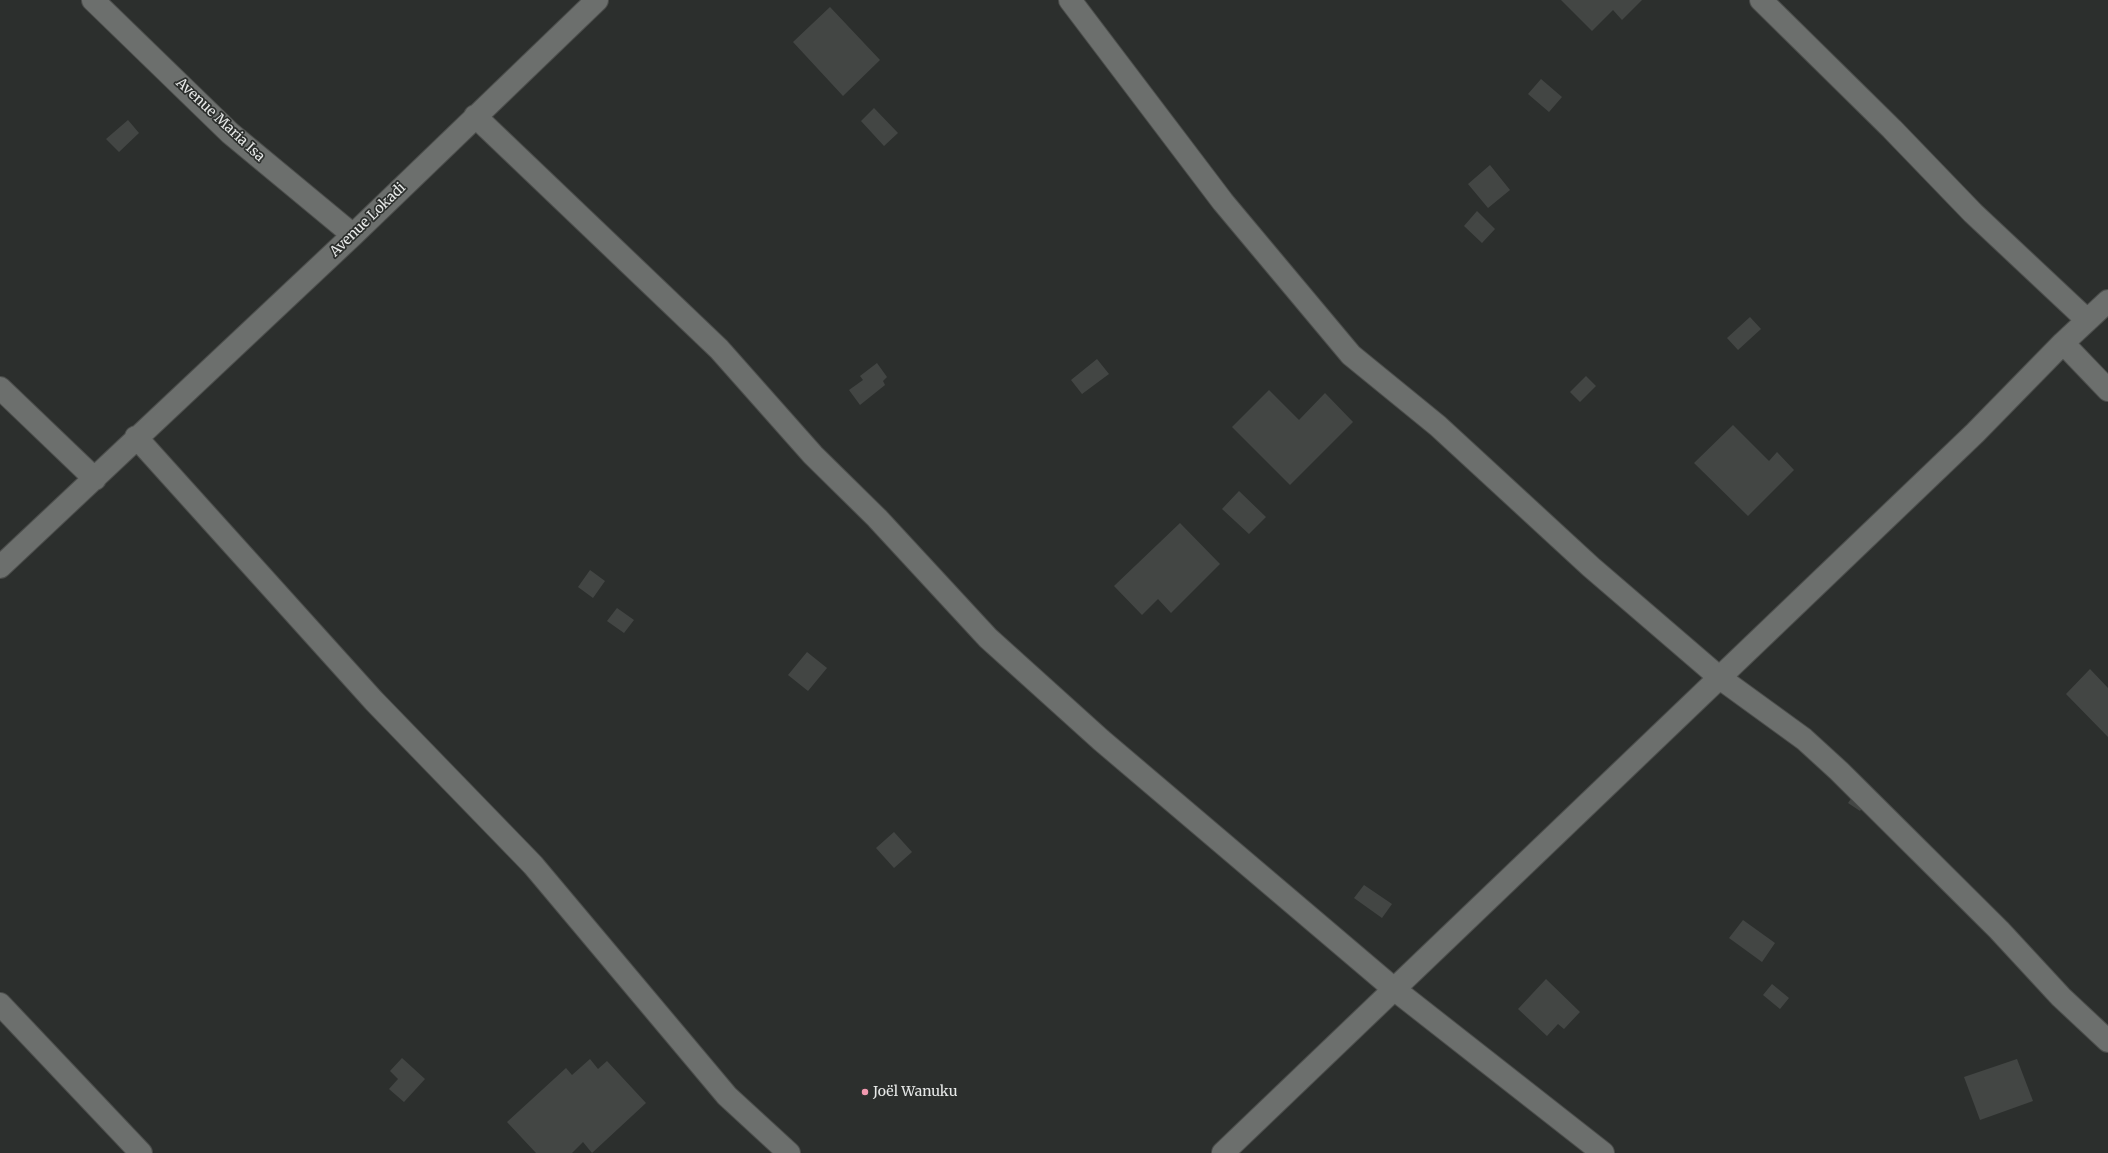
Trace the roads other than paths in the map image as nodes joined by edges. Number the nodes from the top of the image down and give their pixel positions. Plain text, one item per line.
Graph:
1 (93, 0) edge
2 (597, 0) edge
3 (1070, 0) edge
4 (1761, 0) edge
5 (475, 116) junction
6 (353, 235) junction
7 (2108, 300) edge
8 (2087, 320) junction
9 (2063, 343) junction
10 (0, 388) edge
11 (2108, 390) edge
12 (136, 437) junction
13 (95, 479) junction
14 (0, 567) edge
15 (1720, 678) junction
16 (1394, 989) junction
17 (0, 1004) edge
18 (2108, 1041) edge
19 (141, 1153) edge
20 (789, 1153) edge
21 (1223, 1153) edge
22 (1603, 1153) edge

1 - 6 street, Avenue Maria Isa
2 - 5 street, Avenue Lokadi
3 - 15 street
4 - 8 street
5 - 6 street, Avenue Lokadi
5 - 16 street
6 - 12 street, Avenue Lokadi
7 - 8 street
8 - 9 street
9 - 11 street
9 - 15 street
10 - 13 street
12 - 13 street, Avenue Lokadi
12 - 20 street
13 - 14 street, Avenue Lokadi
15 - 16 street
15 - 18 street
16 - 21 street
16 - 22 street
17 - 19 street

